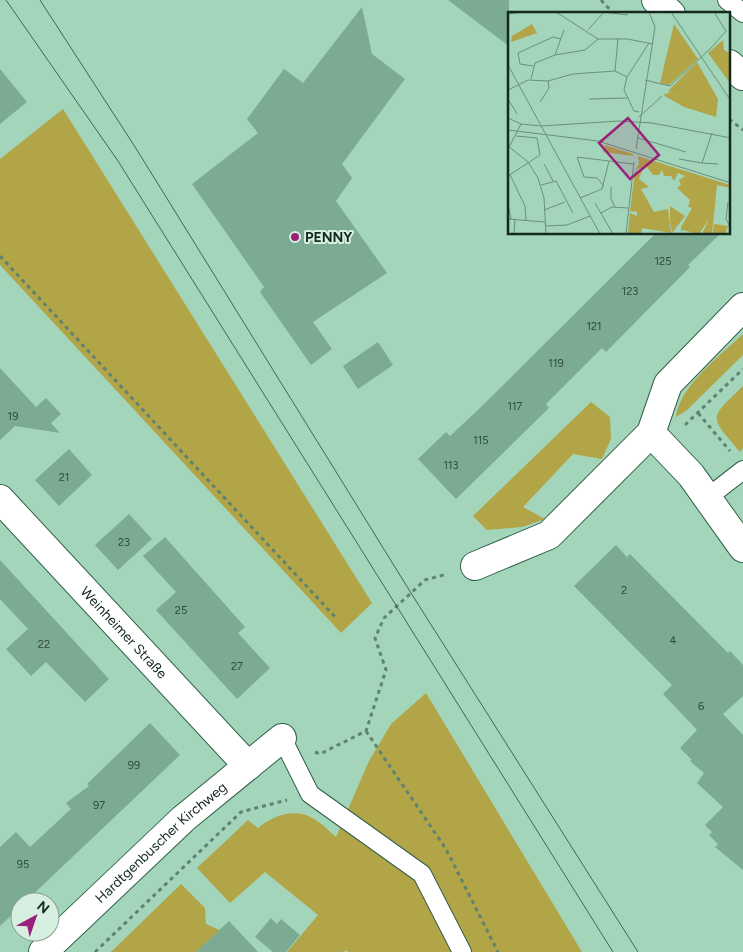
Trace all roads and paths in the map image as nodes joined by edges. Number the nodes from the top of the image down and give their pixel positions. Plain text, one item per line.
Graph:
1 (600, 0) edge
2 (728, 0) edge
3 (612, 12) edge
4 (743, 14) edge
5 (730, 65) edge
6 (743, 76) edge
7 (730, 121) edge
8 (743, 130) edge
9 (0, 256) edge
10 (743, 306) edge
11 (743, 369) edge
12 (698, 412) junction
13 (651, 433) junction
14 (732, 453) dead end
15 (743, 470) edge
16 (707, 498) junction
17 (0, 499) edge
18 (743, 548) edge
19 (475, 566) joint
20 (337, 619) dead end
21 (366, 731) junction
22 (282, 738) junction
23 (248, 766) junction
24 (310, 794) junction
25 (43, 952) edge
26 (95, 952) edge
27 (462, 952) edge
28 (498, 952) edge

1 - 3 path
2 - 4 lane
5 - 6 street
7 - 8 path
9 - 20 path
10 - 13 street
11 - 12 path
12 - 13 path
12 - 14 path
13 - 16 street
13 - 19 street
15 - 16 lane
16 - 18 street
17 - 23 street, Weinheimer Straße
19 - 21 path
21 - 22 path
21 - 28 path
22 - 23 street, Hardtgenbuscher Kirchweg
22 - 24 lane
23 - 25 street, Hardtgenbuscher Kirchweg
24 - 26 path
24 - 27 lane

